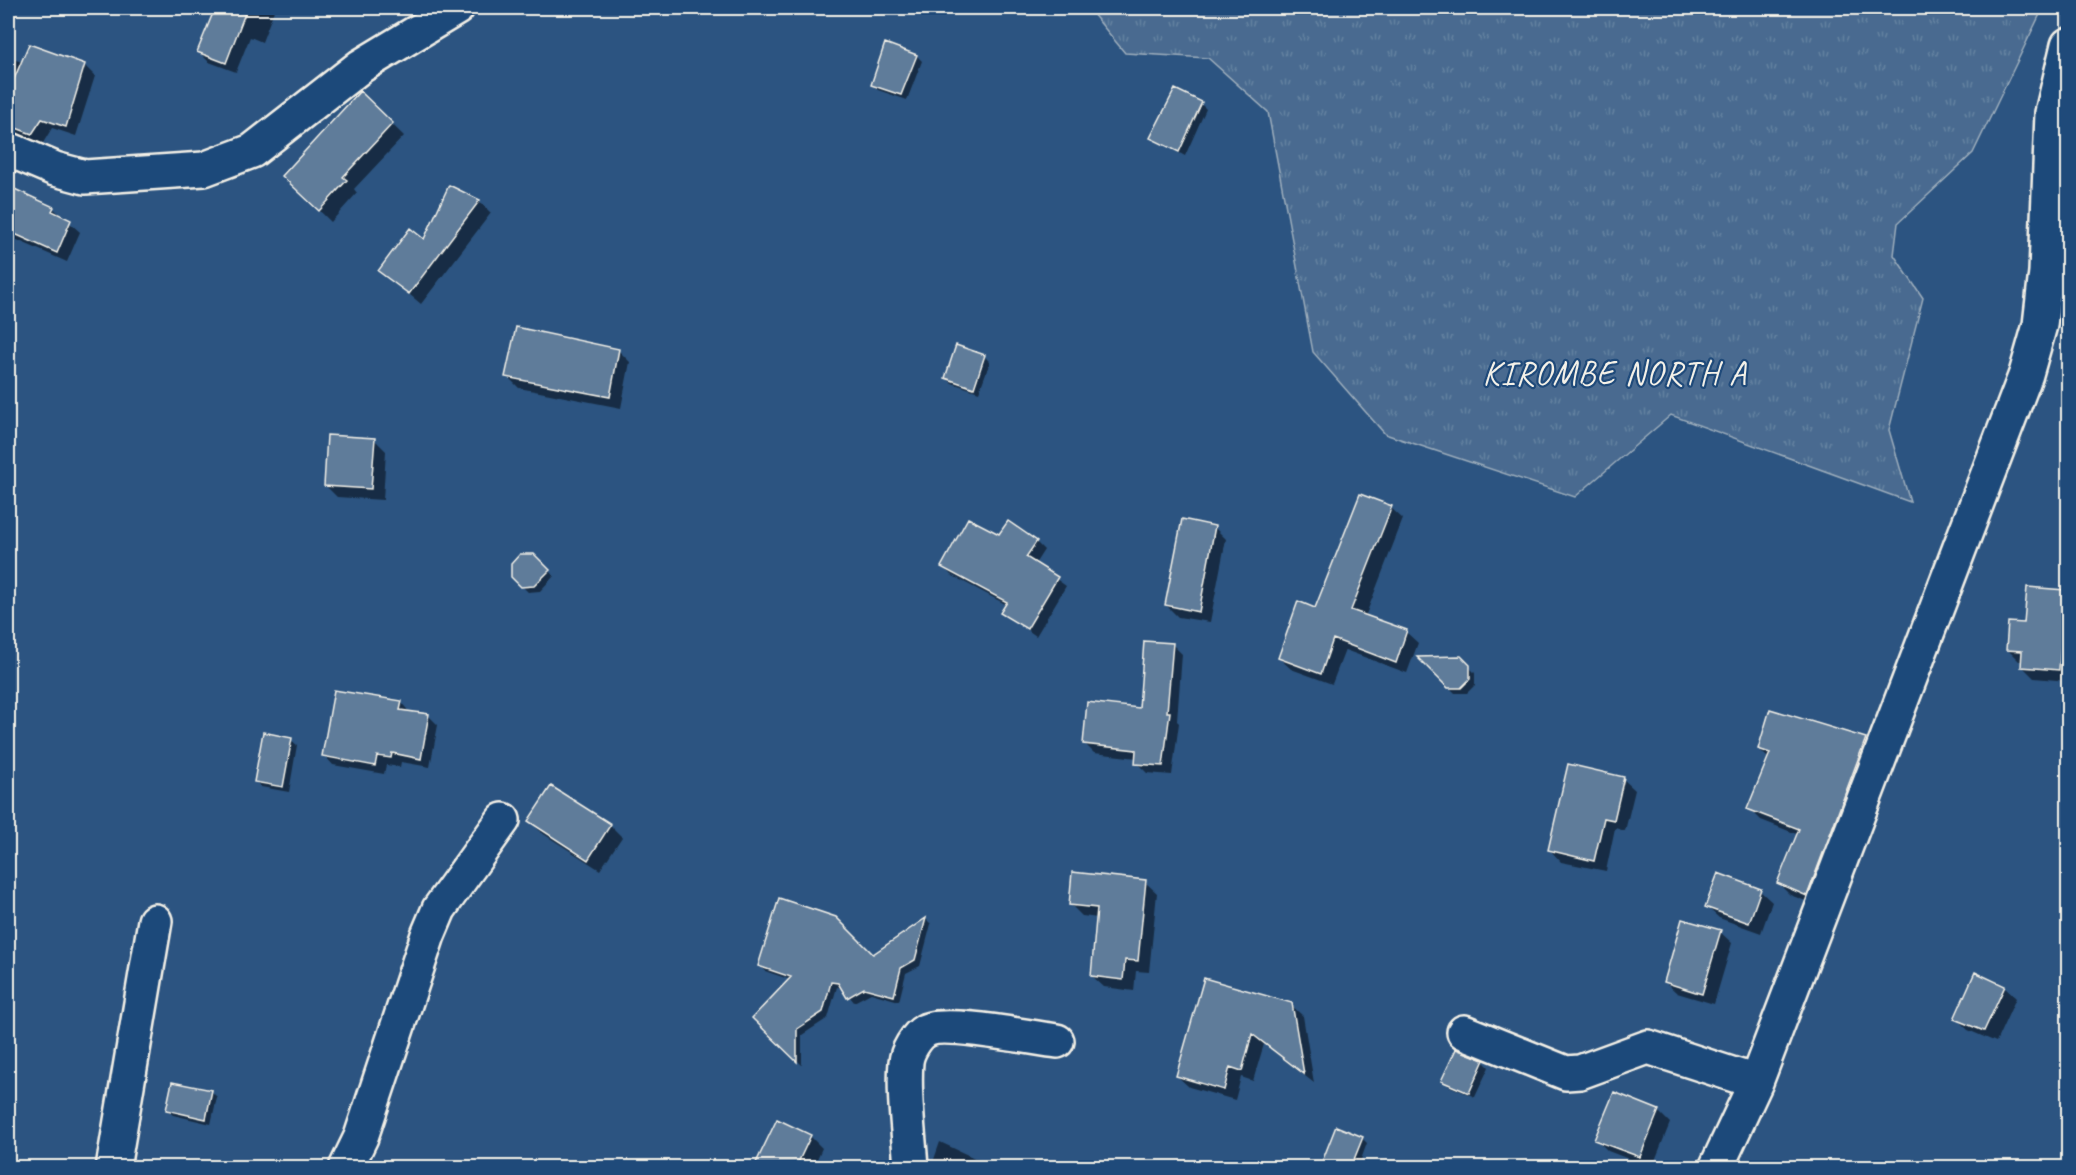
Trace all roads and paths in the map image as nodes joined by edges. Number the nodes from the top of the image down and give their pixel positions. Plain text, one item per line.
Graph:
1 (457, 8) edge
2 (2068, 45) edge
3 (8, 149) edge
4 (503, 820) dead end
5 (155, 921) dead end
6 (1464, 1032) dead end
7 (1057, 1041) dead end
8 (1756, 1082) junction
9 (113, 1167) edge
10 (346, 1167) edge
11 (911, 1167) edge
12 (1716, 1167) edge

1 - 3 street
2 - 8 street
4 - 10 street
5 - 9 street
6 - 8 street
7 - 11 street
8 - 12 street

